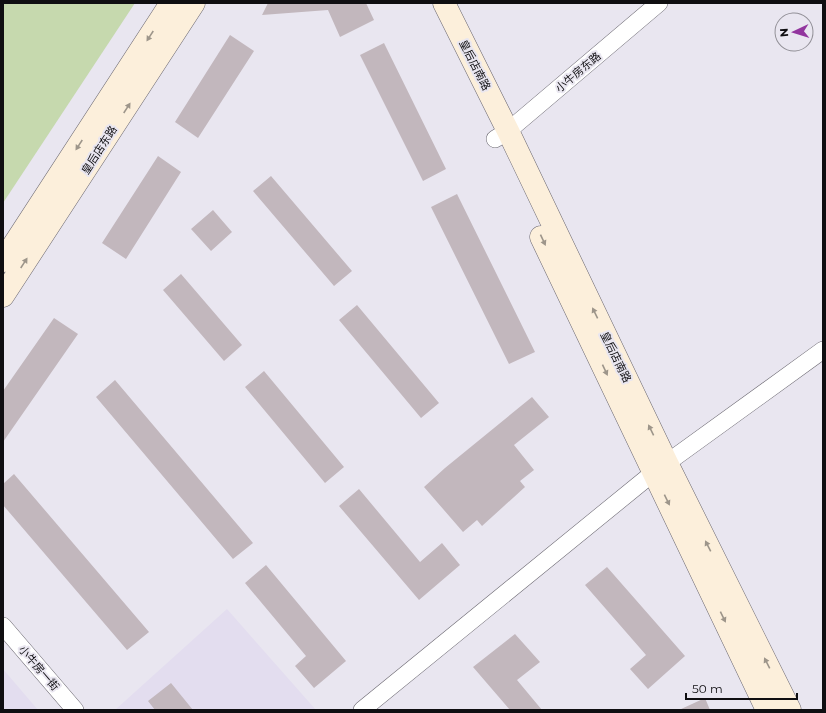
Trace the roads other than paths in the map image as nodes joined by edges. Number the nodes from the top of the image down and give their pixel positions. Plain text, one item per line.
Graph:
1 (171, 3) edge
2 (194, 3) edge
3 (429, 3) edge
4 (444, 3) edge
5 (659, 3) edge
6 (501, 135) junction
7 (3, 262) edge
8 (3, 296) edge
9 (823, 350) edge
10 (660, 468) junction
11 (3, 626) edge
12 (75, 710) edge
13 (362, 710) edge
14 (767, 710) edge
15 (790, 710) edge

1 -> 7 street, 皇后店东路
8 -> 2 street, 皇后店东路
3 - 6 street, 皇后店南路
4 - 6 street, 皇后店南路
5 - 6 street, 小牛房东路
6 - 10 street, 皇后店南路
9 - 10 street
10 - 13 street
10 -> 14 street, 皇后店南路
15 -> 10 street, 皇后店南路
11 - 12 street, 小牛房一街

